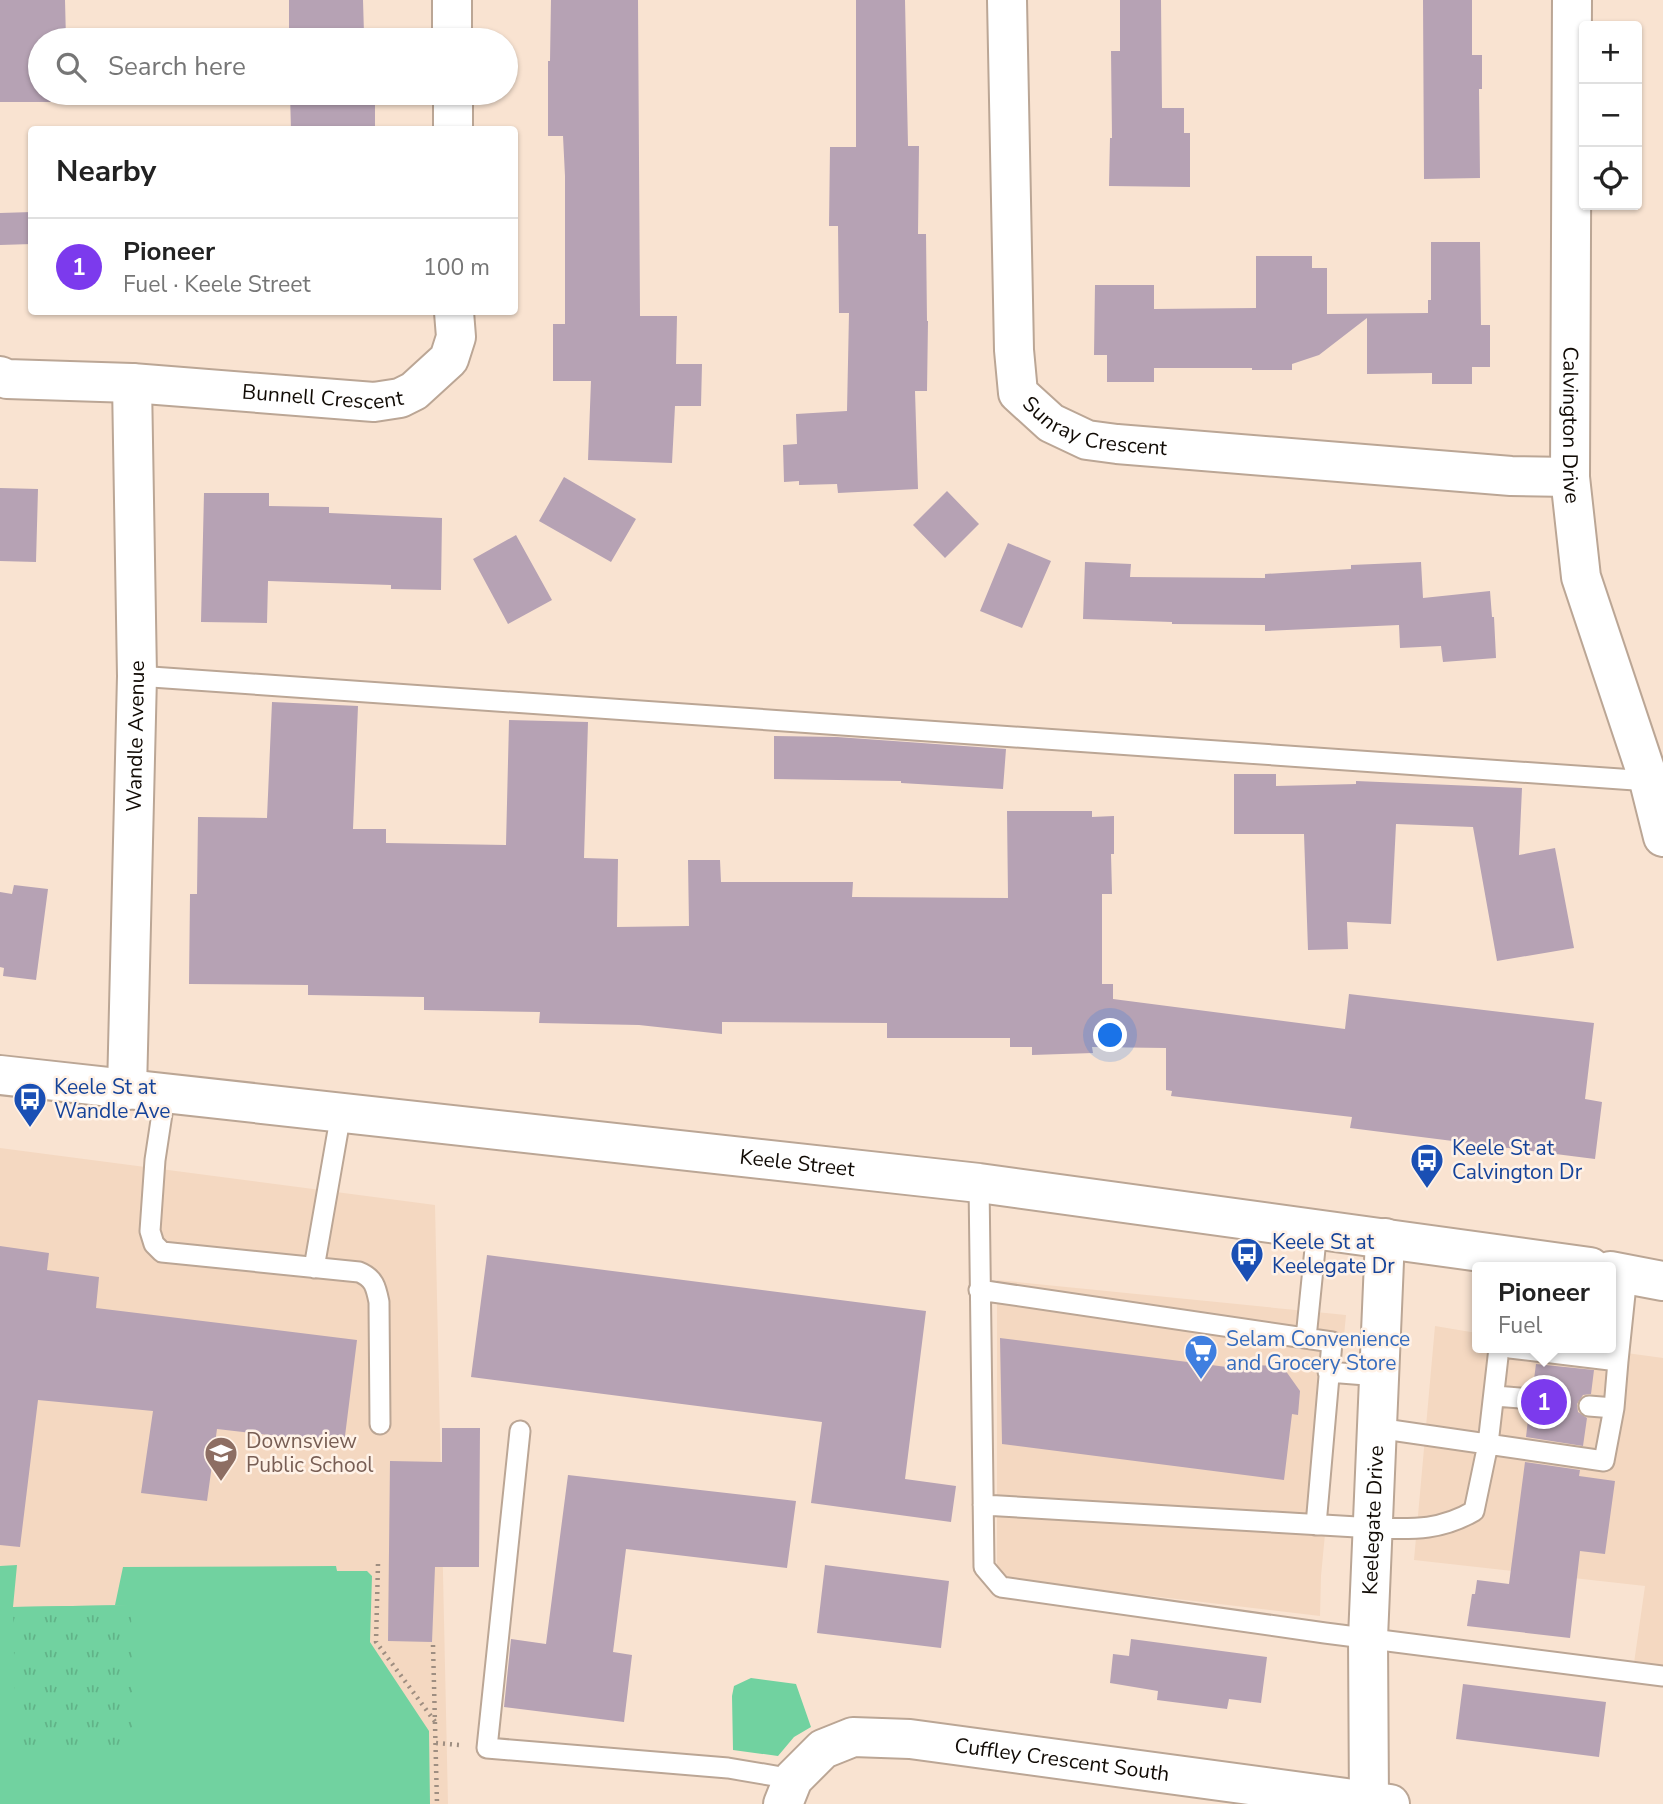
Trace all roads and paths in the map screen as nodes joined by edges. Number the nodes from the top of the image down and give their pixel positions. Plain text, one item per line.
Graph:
1 (452, 0) edge
2 (1007, 0) edge
3 (1572, 0) edge
4 (452, 28) edge
5 (453, 105) edge
6 (453, 126) edge
7 (454, 315) edge
8 (0, 376) edge
9 (132, 383) junction
10 (1570, 477) junction
11 (137, 676) junction
12 (1648, 781) junction
13 (1663, 837) edge
14 (0, 1075) edge
15 (127, 1090) junction
16 (165, 1094) junction
17 (341, 1113) junction
18 (979, 1183) junction
19 (1317, 1229) junction
20 (1385, 1238) junction
21 (1508, 1261) edge
22 (314, 1268) junction
23 (1634, 1276) edge
24 (979, 1290) junction
25 (1306, 1338) junction
26 (1498, 1353) edge
27 (1549, 1353) edge
28 (1618, 1362) junction
29 (1328, 1372) junction
30 (1379, 1376) junction
31 (1494, 1396) junction
32 (1531, 1399) dead end
33 (1589, 1406) dead end
34 (1614, 1408) junction
35 (380, 1424) dead end
36 (1377, 1428) junction
37 (520, 1431) dead end
38 (1488, 1444) junction
39 (982, 1505) junction
40 (1316, 1525) junction
41 (1374, 1528) junction
42 (378, 1564) dead end
43 (1368, 1638) junction
44 (433, 1645) dead end
45 (1663, 1676) edge
46 (436, 1723) junction
47 (788, 1792) edge
48 (1376, 1803) edge
49 (437, 1804) edge

1 - 4 street
2 - 10 street, Sunray Crescent
3 - 10 street, Calvington Drive
5 - 6 street
7 - 9 street, Bunnell Crescent
8 - 9 street, Bunnell Crescent
9 - 11 street, Wandle Avenue
10 - 12 street, Calvington Drive
11 - 12 lane
11 - 15 street, Wandle Avenue
12 - 13 street, Calvington Drive
14 - 15 street, Keele Street
15 - 16 street, Keele Street
16 - 17 street, Keele Street
16 - 22 lane
17 - 18 street, Keele Street
17 - 22 lane
18 - 19 street, Keele Street
18 - 24 lane
19 - 20 street, Keele Street
19 - 25 lane
20 - 21 street, Keele Street
20 - 30 street, Keelegate Drive
22 - 35 lane
23 - 28 lane
24 - 25 lane
24 - 39 lane
25 - 29 lane
26 - 31 lane
27 - 28 lane
28 - 34 lane
29 - 30 lane
29 - 40 lane
30 - 36 street, Keelegate Drive
31 - 32 lane
31 - 38 lane
33 - 34 lane
34 - 38 lane
36 - 38 lane
36 - 41 street, Keelegate Drive
37 - 47 lane
38 - 41 lane
39 - 40 lane
39 - 43 lane
40 - 41 lane
41 - 43 street, Keelegate Drive
42 - 46 path
43 - 45 lane
43 - 48 street, Keelegate Drive
44 - 46 path
46 - 49 path
47 - 48 street, Cuffley Crescent South

